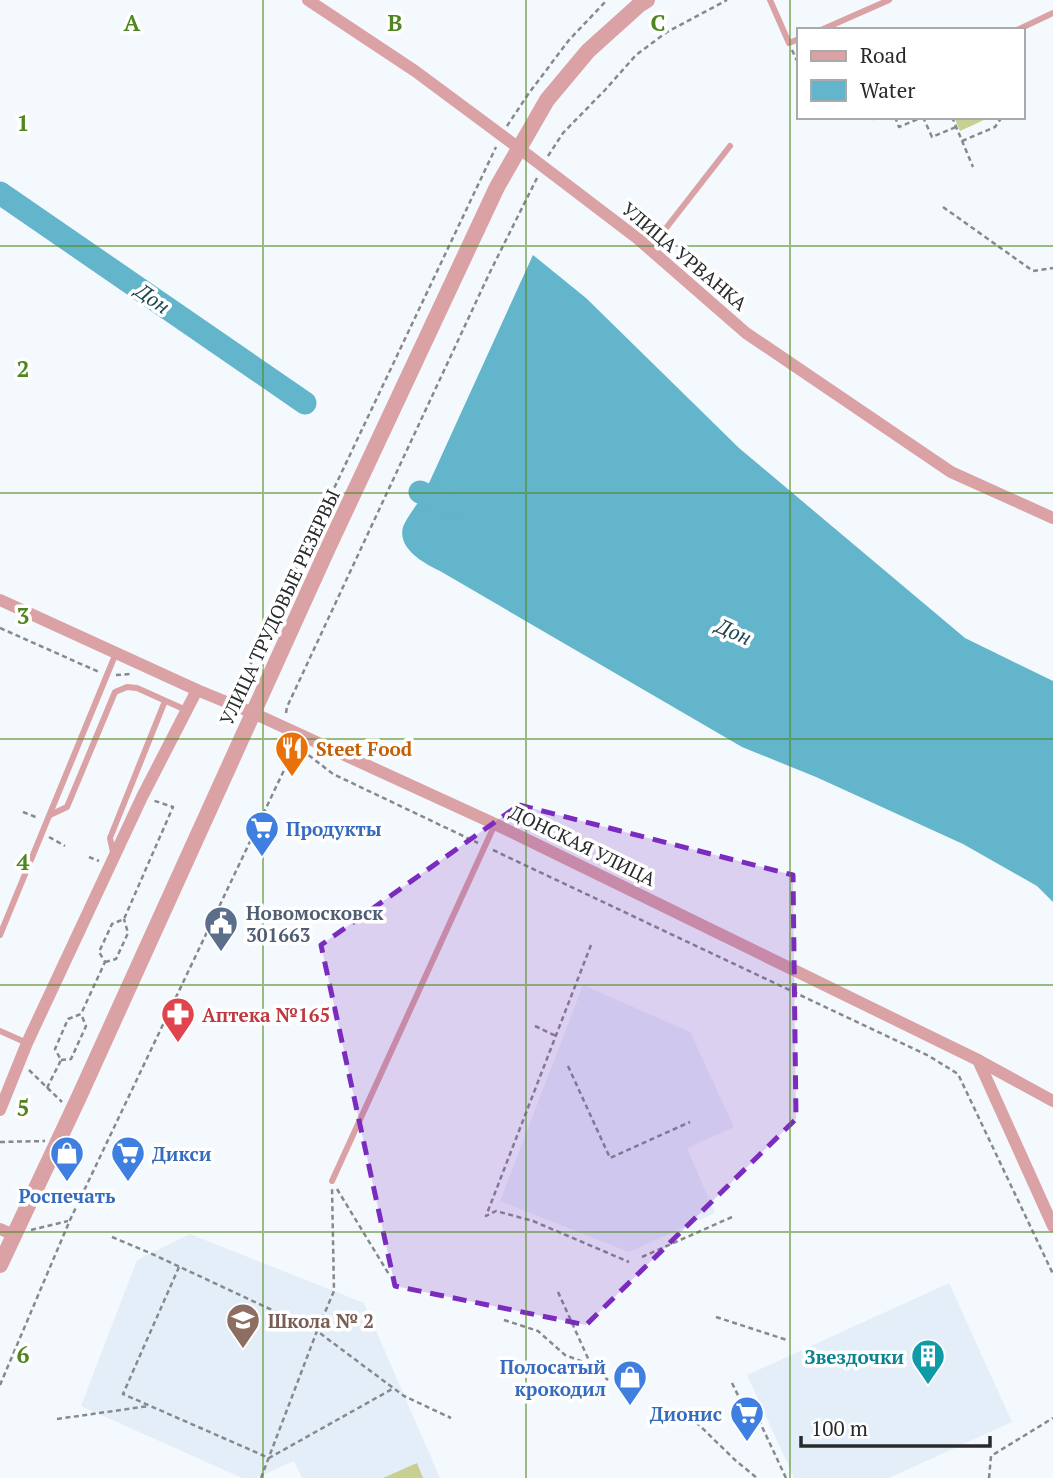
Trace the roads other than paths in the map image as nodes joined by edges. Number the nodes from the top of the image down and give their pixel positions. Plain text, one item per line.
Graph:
1 (308, 0) edge
2 (647, 0) edge
3 (770, 0) edge
4 (889, 0) edge
5 (1053, 13) edge
6 (826, 28) edge
7 (1021, 28) edge
8 (797, 40) edge
9 (730, 146) dead end
10 (520, 149) junction
11 (637, 239) junction
12 (1053, 518) edge
13 (0, 600) edge
14 (116, 653) junction
15 (197, 690) junction
16 (165, 701) junction
17 (186, 710) junction
18 (253, 713) junction
19 (50, 815) junction
20 (495, 824) junction
21 (115, 857) junction
22 (0, 935) edge
23 (0, 1031) edge
24 (27, 1043) junction
25 (978, 1060) junction
26 (1053, 1101) edge
27 (0, 1111) edge
28 (332, 1181) road end
29 (1053, 1226) edge
30 (7, 1232) edge
31 (0, 1265) edge

1 - 10 street, УЛИЦА УРВАНКА
2 - 10 street, УЛИЦА ТРУДОВЫЕ РЕЗЕРВЫ
3 - 8 lane
4 - 6 lane
5 - 7 lane
9 - 11 lane
10 - 11 street, УЛИЦА УРВАНКА
10 - 18 street, УЛИЦА ТРУДОВЫЕ РЕЗЕРВЫ
11 - 12 street, УЛИЦА УРВАНКА
13 - 14 street, ДОНСКАЯ УЛИЦА
14 - 15 street, ДОНСКАЯ УЛИЦА
14 - 19 lane
15 - 17 street
15 - 18 street, ДОНСКАЯ УЛИЦА
16 - 17 lane
16 - 19 lane
16 - 21 lane
17 - 21 street
18 - 20 street, ДОНСКАЯ УЛИЦА
18 - 30 street, УЛИЦА ТРУДОВЫЕ РЕЗЕРВЫ
19 - 22 lane
20 - 25 street, ДОНСКАЯ УЛИЦА
20 - 28 lane
21 - 24 street
23 - 24 lane
24 - 27 street
25 - 26 street, ДОНСКАЯ УЛИЦА
25 - 29 street
30 - 31 street, УЛИЦА ТРУДОВЫЕ РЕЗЕРВЫ

